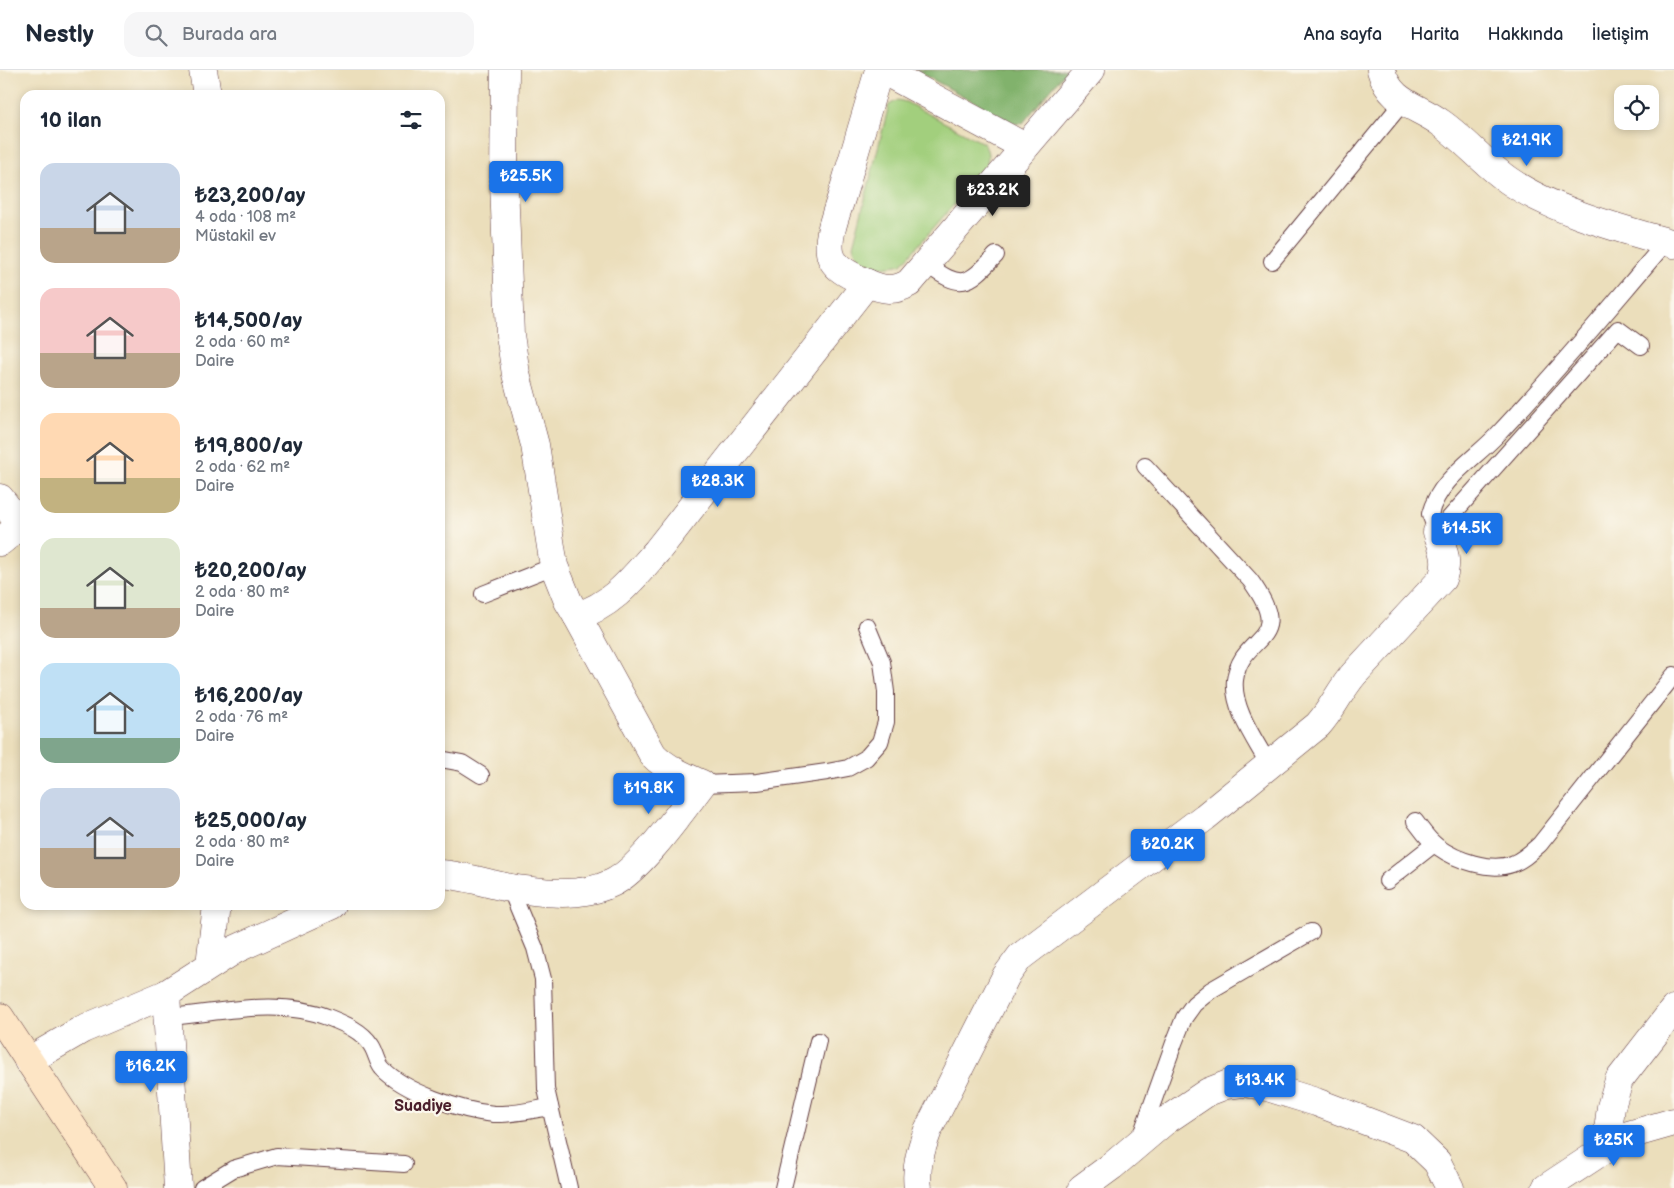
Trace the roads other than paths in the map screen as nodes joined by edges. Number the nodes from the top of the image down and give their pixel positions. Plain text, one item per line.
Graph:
1 (203, 70) edge
2 (505, 70) edge
3 (880, 70) edge
4 (1091, 70) edge
5 (1381, 70) edge
6 (206, 90) edge
7 (1403, 102) junction
8 (1025, 146) junction
9 (1670, 243) edge
10 (996, 255) dead end
11 (1272, 261) dead end
12 (926, 264) junction
13 (867, 283) junction
14 (1641, 346) dead end
15 (1145, 466) dead end
16 (0, 498) edge
17 (20, 521) edge
18 (20, 529) edge
19 (1437, 532) junction
20 (0, 542) edge
21 (554, 566) junction
22 (483, 594) dead end
23 (577, 616) junction
24 (867, 626) dead end
25 (1674, 675) edge
26 (445, 760) edge
27 (1268, 766) junction
28 (481, 775) dead end
29 (702, 784) junction
30 (1415, 821) dead end
31 (1434, 844) junction
32 (445, 875) edge
33 (1387, 881) dead end
34 (510, 888) junction
35 (216, 910) edge
36 (321, 910) edge
37 (1311, 932) dead end
38 (210, 965) junction
39 (167, 1006) junction
40 (1674, 1009) edge
41 (0, 1017) edge
42 (818, 1041) dead end
43 (28, 1061) junction
44 (550, 1107) junction
45 (1674, 1122) edge
46 (1138, 1144) junction
47 (1606, 1147) junction
48 (404, 1164) dead end
49 (113, 1188) edge
50 (178, 1188) edge
51 (202, 1188) edge
52 (569, 1188) edge
53 (783, 1188) edge
54 (918, 1188) edge
55 (1082, 1188) edge
56 (1450, 1188) edge
57 (1546, 1188) edge

1 - 6 street
2 - 21 street
3 - 8 street
3 - 13 street
4 - 8 street
5 - 7 street
7 - 9 street
7 - 11 lane
8 - 12 street
9 - 19 lane
10 - 12 lane
12 - 13 street
13 - 23 street
14 - 19 lane
15 - 27 lane
16 - 17 street
18 - 20 street
19 - 27 street
21 - 22 lane
21 - 23 street
23 - 29 street
24 - 29 lane
25 - 31 lane
26 - 28 lane
27 - 54 street
29 - 34 street
30 - 31 lane
31 - 33 lane
32 - 34 street
34 - 44 lane
35 - 38 street
36 - 38 street
37 - 46 lane
38 - 39 street
39 - 43 street
39 - 44 lane
39 - 50 street
40 - 47 street
41 - 43 main road
42 - 53 lane
43 - 49 main road
44 - 52 lane
45 - 47 street
46 - 55 street
46 - 56 street
47 - 57 street
48 - 51 lane

